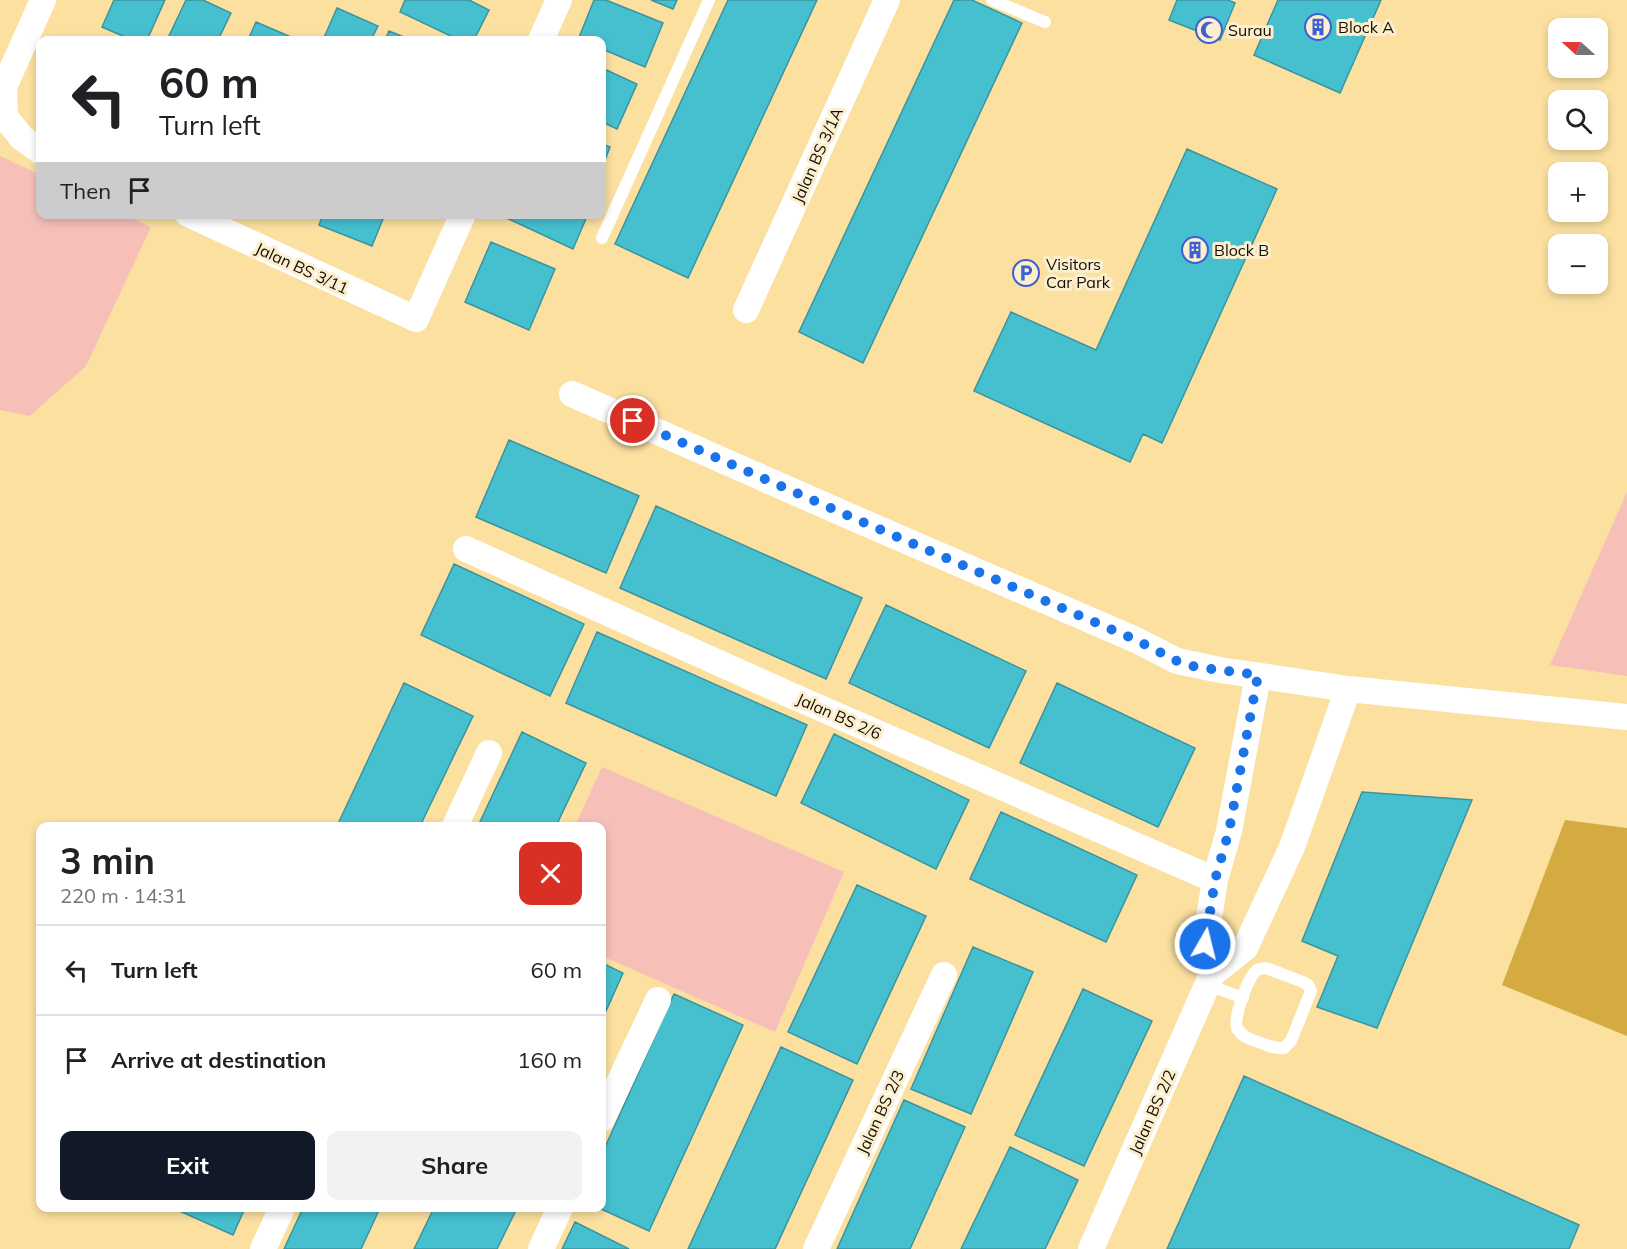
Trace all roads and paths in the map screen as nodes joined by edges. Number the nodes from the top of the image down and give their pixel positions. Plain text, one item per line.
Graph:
1 (43, 0) edge
2 (559, 0) edge
3 (709, 0) edge
4 (887, 0) edge
5 (992, 0) edge
6 (1045, 22) dead end
7 (543, 36) edge
8 (36, 148) edge
9 (199, 219) edge
10 (461, 219) edge
11 (602, 238) dead end
12 (746, 310) dead end
13 (572, 394) dead end
14 (466, 549) dead end
15 (1258, 675) junction
16 (1348, 689) junction
17 (1627, 717) edge
18 (489, 753) dead end
19 (457, 822) edge
20 (1215, 880) junction
21 (944, 975) dead end
22 (1210, 980) junction
23 (1243, 998) junction
24 (657, 1000) dead end
25 (606, 1110) edge
26 (280, 1212) edge
27 (558, 1212) edge
28 (263, 1249) edge
29 (540, 1249) edge
30 (816, 1249) edge
31 (1091, 1249) edge

1 - 8 street
2 - 7 street
3 - 11 lane
4 - 12 street, Jalan BS 3/1A
5 - 6 lane
9 - 10 street, Jalan BS 3/11
13 - 15 street
14 - 20 street, Jalan BS 2/6
15 - 16 street
15 - 20 street
16 - 17 street
16 - 22 street
18 - 19 street
20 - 22 street
21 - 30 street, Jalan BS 2/3
22 - 23 lane
22 - 31 street, Jalan BS 2/2
23 - 23 lane
24 - 25 street
26 - 28 street
27 - 29 street

